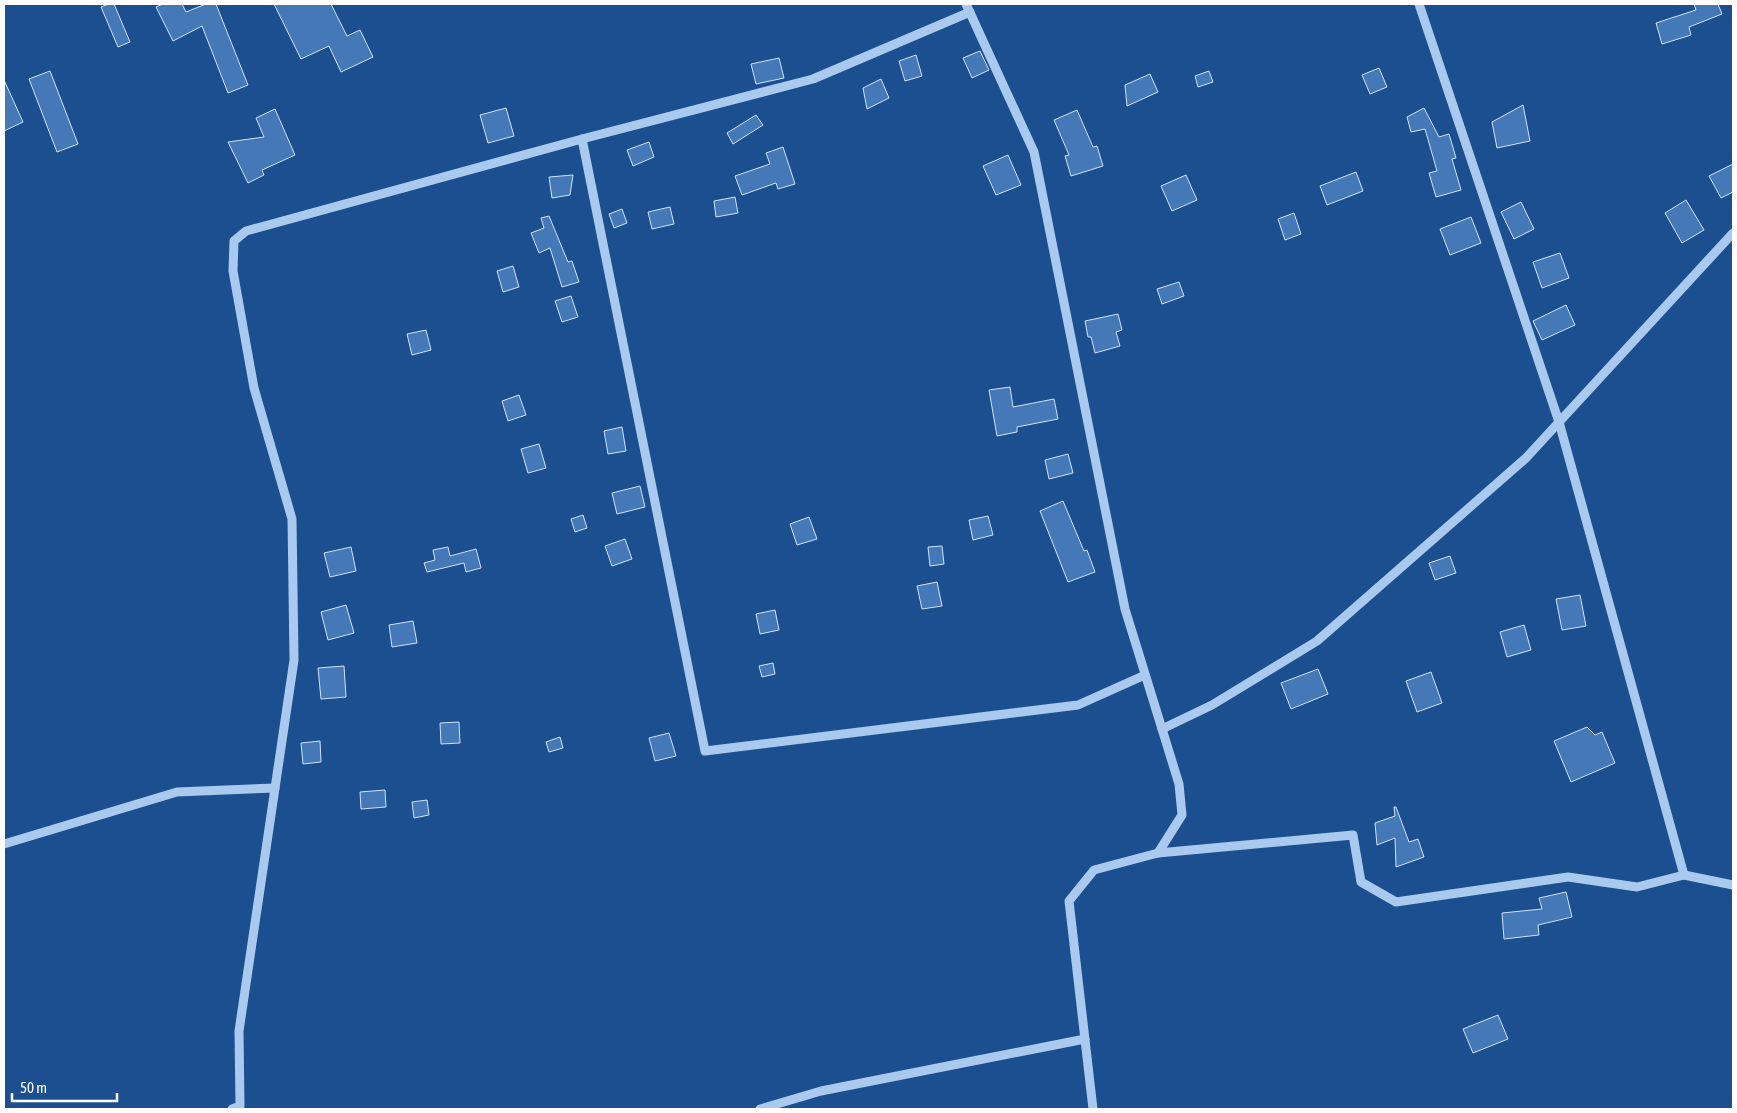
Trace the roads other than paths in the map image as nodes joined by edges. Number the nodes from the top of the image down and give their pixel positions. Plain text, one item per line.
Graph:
1 (1419, 4) edge
2 (968, 8) edge
3 (582, 139) junction
4 (1733, 233) edge
5 (1559, 422) junction
6 (1145, 675) junction
7 (1162, 729) junction
8 (275, 788) junction
9 (4, 844) edge
10 (1158, 853) junction
11 (1684, 875) junction
12 (1733, 885) edge
13 (1085, 1039) junction
14 (232, 1109) edge
15 (760, 1109) edge
16 (1094, 1109) edge

1 - 5 street
2 - 3 street
2 - 6 street
3 - 6 street
3 - 8 street
4 - 5 street
5 - 7 street
5 - 11 street
6 - 7 street
7 - 10 street
8 - 9 street
8 - 14 street
10 - 11 street
10 - 13 street
11 - 12 street
13 - 15 street
13 - 16 street

